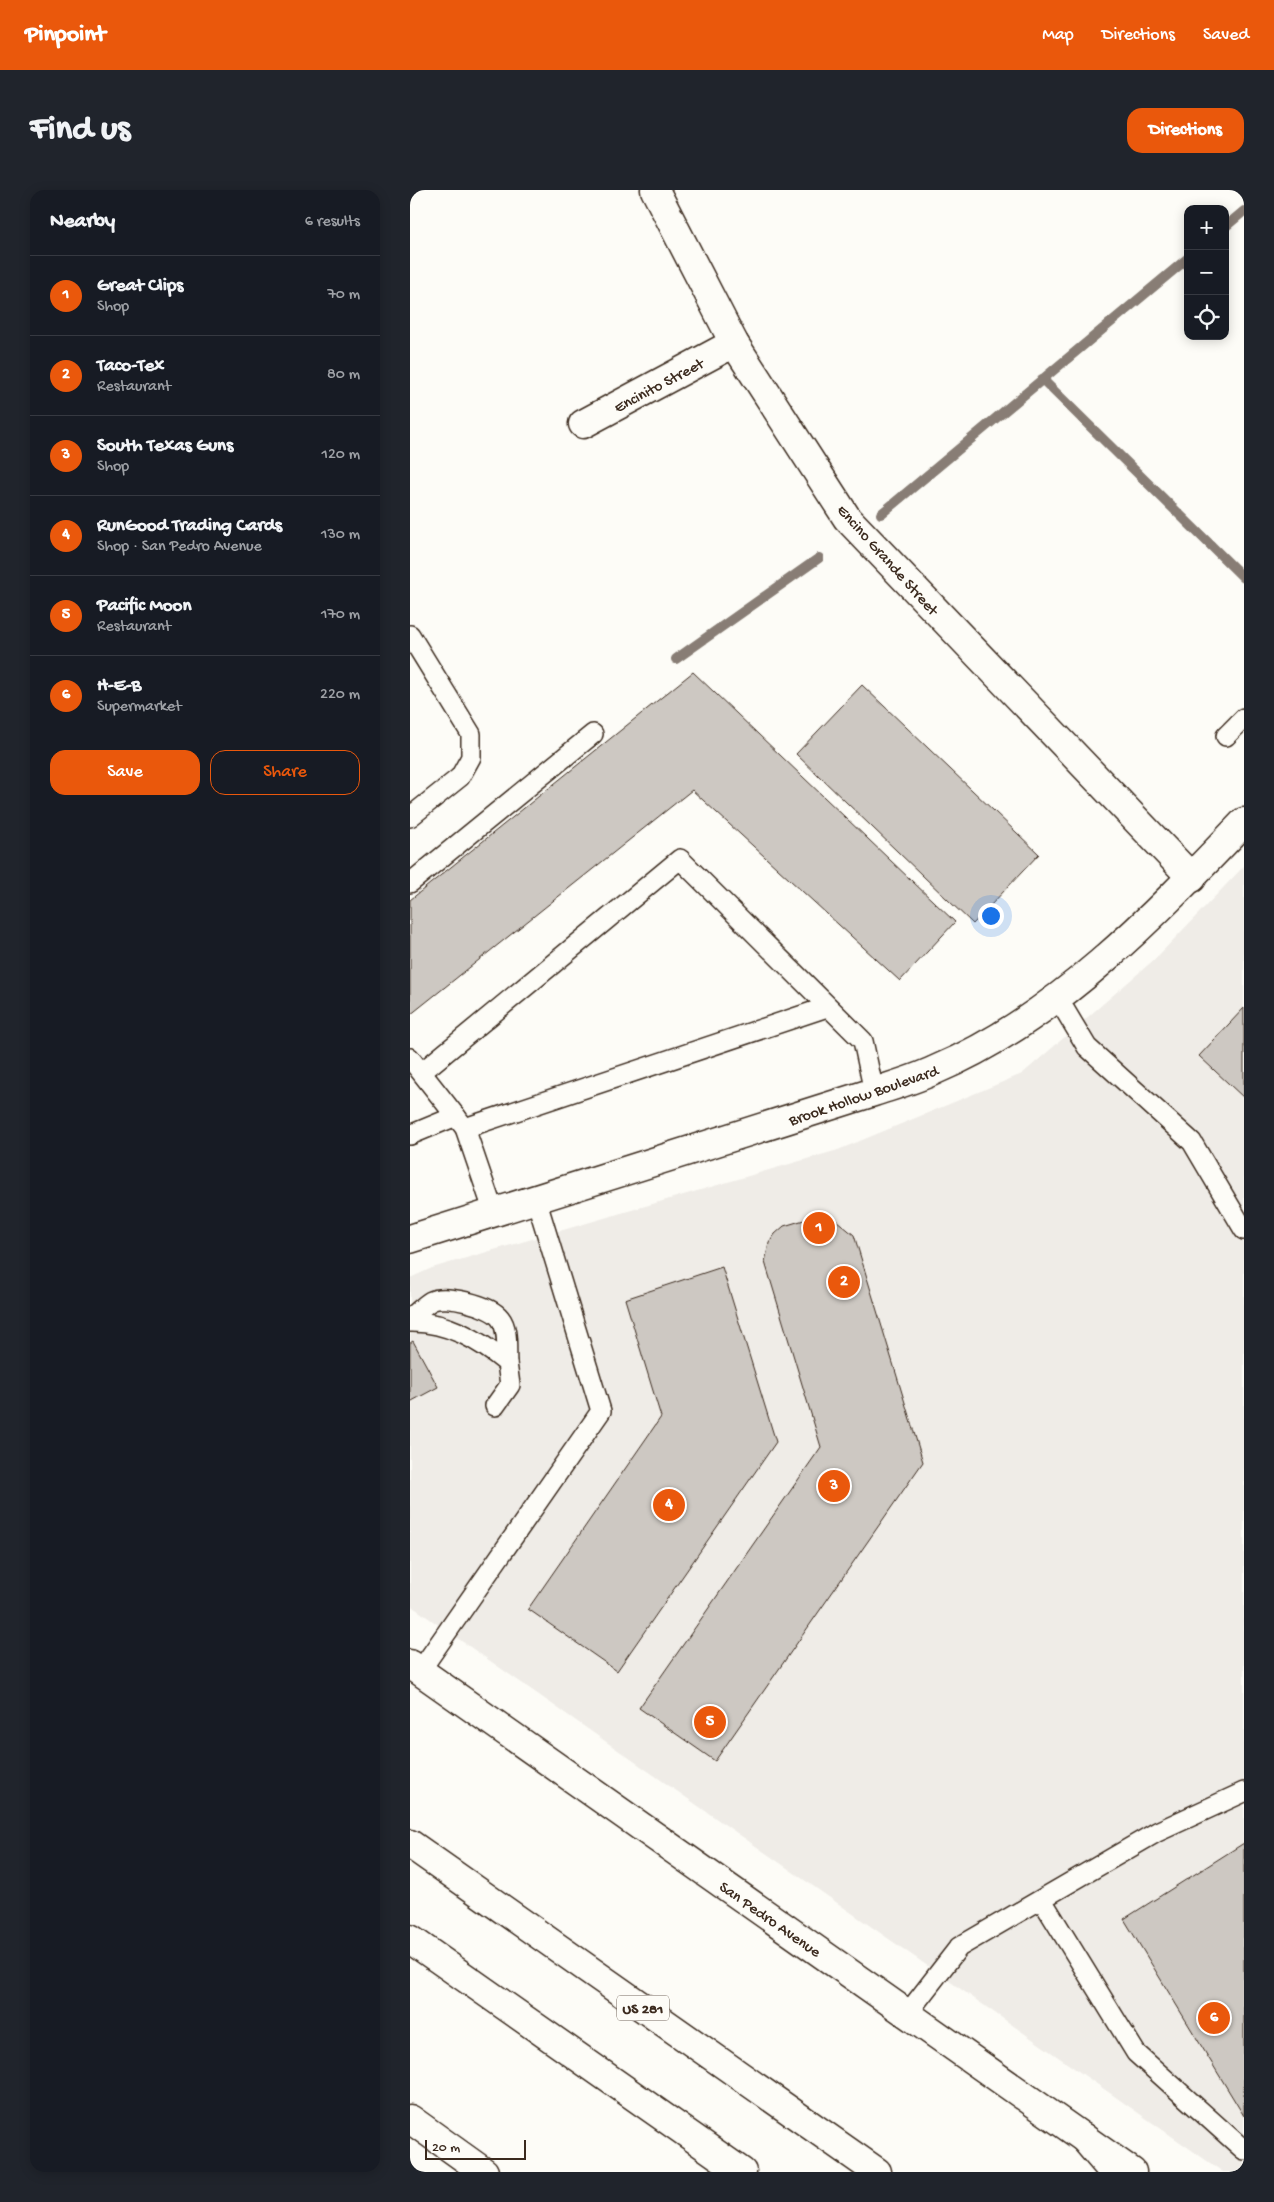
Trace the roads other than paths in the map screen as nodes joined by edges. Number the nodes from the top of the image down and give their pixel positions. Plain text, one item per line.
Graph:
1 (654, 190) edge
2 (734, 343) junction
3 (583, 424) dead end
4 (410, 636) edge
5 (1244, 718) edge
6 (593, 734) dead end
7 (1226, 736) dead end
8 (410, 816) edge
9 (1240, 834) edge
10 (1192, 878) junction
11 (410, 883) edge
12 (1058, 997) junction
13 (827, 1007) junction
14 (410, 1058) edge
15 (422, 1072) junction
16 (874, 1092) junction
17 (460, 1122) junction
18 (410, 1135) edge
19 (536, 1199) junction
20 (494, 1213) junction
21 (1244, 1230) edge
22 (411, 1233) edge
23 (410, 1320) edge
24 (507, 1363) junction
25 (496, 1406) dead end
26 (415, 1668) edge
27 (1244, 1792) edge
28 (410, 1844) edge
29 (1042, 1900) junction
30 (410, 1939) edge
31 (907, 2014) junction
32 (410, 2119) edge
33 (1084, 2138) junction
34 (1244, 2150) edge
35 (484, 2172) edge
36 (742, 2172) edge
37 (877, 2172) edge
38 (1113, 2172) edge
39 (1132, 2172) edge

1 - 2 main road, Encino Grande Street
2 - 3 main road, Encinito Street
2 - 10 main road, Encino Grande Street
4 - 8 lane
5 - 7 lane
6 - 11 lane
9 - 10 main road, Brook Hollow Boulevard
10 - 12 main road, Brook Hollow Boulevard
12 - 16 main road, Brook Hollow Boulevard
12 - 21 lane
13 - 15 lane
13 - 16 lane
13 - 17 lane
14 - 15 lane
15 - 17 lane
16 - 19 main road, Brook Hollow Boulevard
17 - 18 lane
17 - 20 lane
19 - 20 main road, Brook Hollow Boulevard
19 - 26 lane
20 - 22 main road, Brook Hollow Boulevard
23 - 24 lane
23 - 24 lane
24 - 25 lane
26 - 31 main road, San Pedro Avenue
27 - 29 lane
28 - 37 main road, US 281
29 - 31 lane
29 - 34 lane
30 - 36 main road
31 - 33 main road, San Pedro Avenue
32 - 35 main road
33 - 38 main road
33 - 39 main road, San Pedro Avenue

